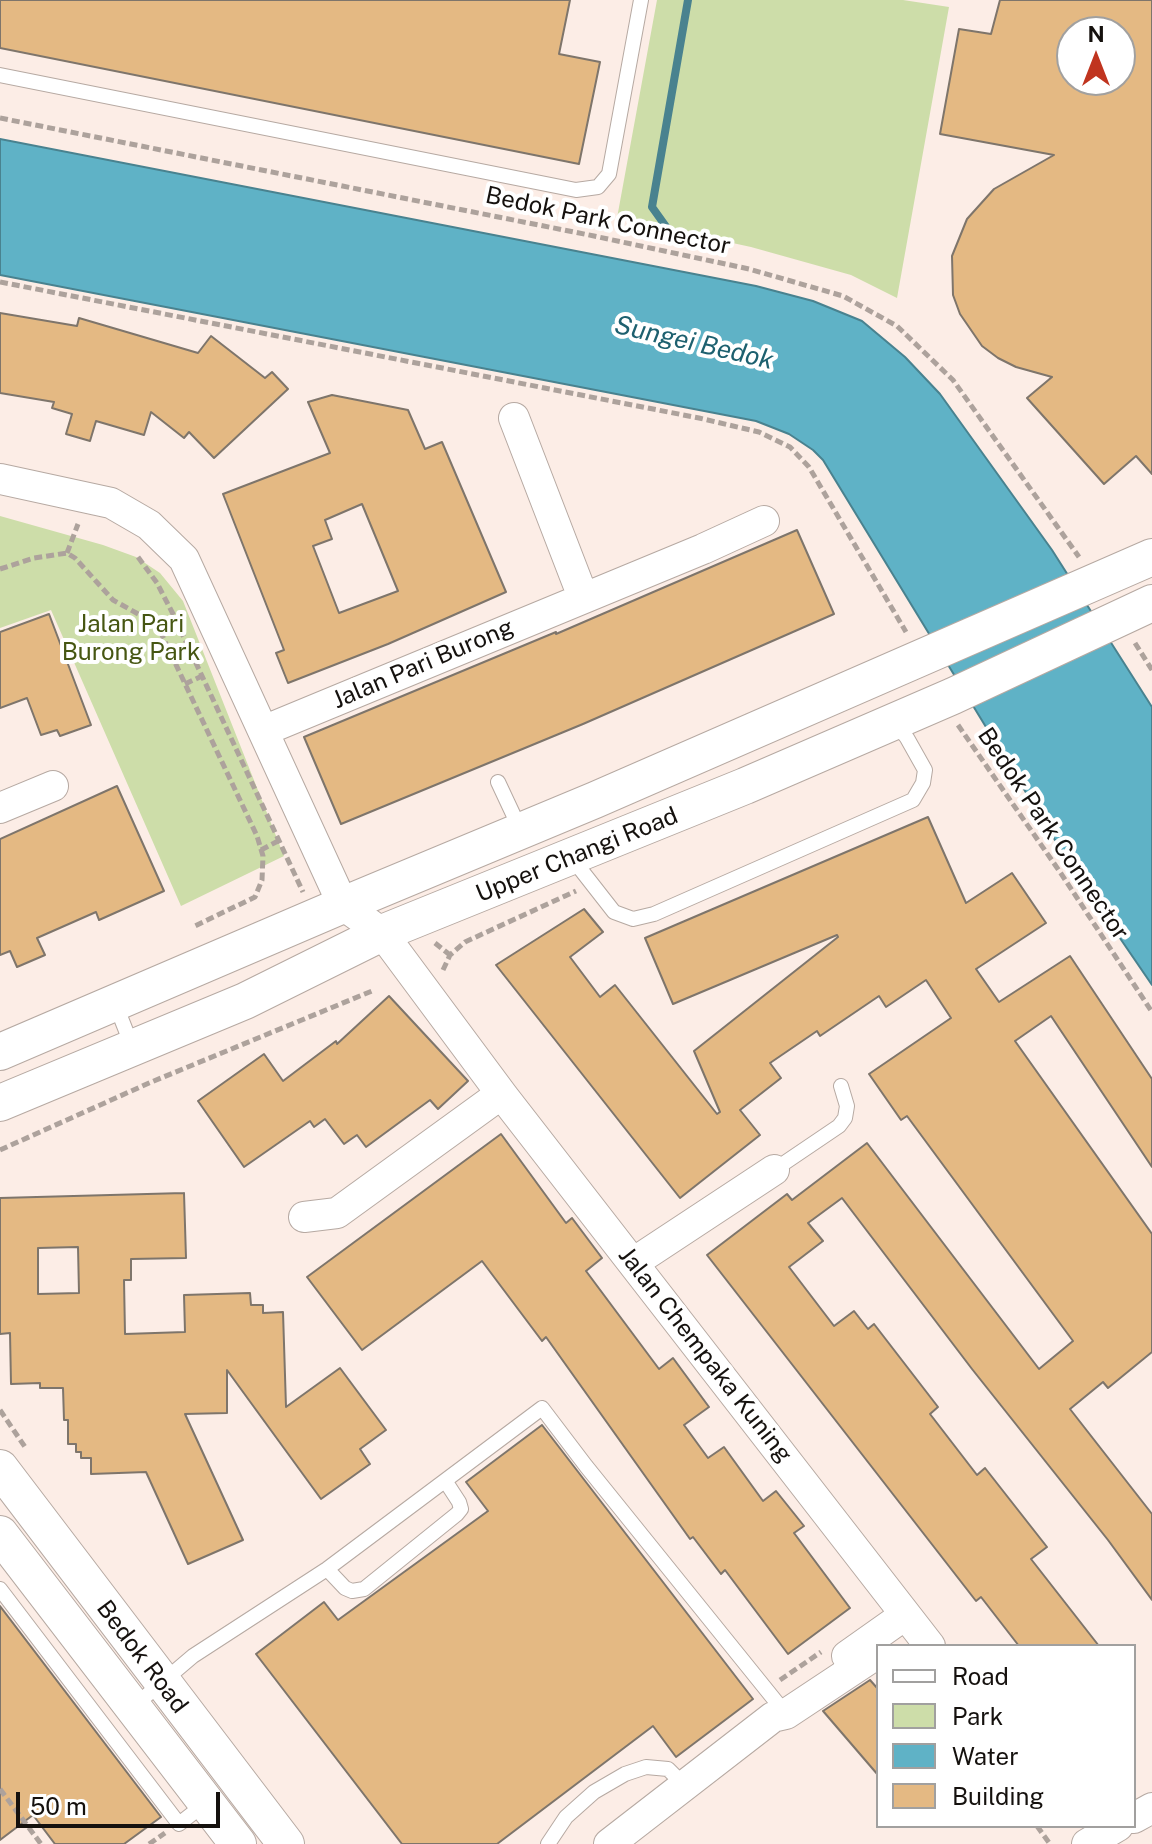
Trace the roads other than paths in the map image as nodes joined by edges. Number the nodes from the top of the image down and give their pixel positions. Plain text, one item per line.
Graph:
1 (641, 0) edge
2 (0, 75) edge
3 (514, 418) dead end
4 (0, 479) edge
5 (764, 521) dead end
6 (1152, 557) edge
7 (583, 597) junction
8 (1152, 603) edge
9 (893, 721) junction
10 (263, 731) junction
11 (498, 782) dead end
12 (53, 786) dead end
13 (0, 808) edge
14 (521, 832) junction
15 (581, 871) junction
16 (343, 905) junction
17 (382, 933) junction
18 (115, 1003) junction
19 (132, 1046) junction
20 (0, 1052) edge
21 (841, 1086) dead end
22 (503, 1096) junction
23 (0, 1103) edge
24 (774, 1170) joint
25 (304, 1217) dead end
26 (633, 1263) junction
27 (446, 1482) junction
28 (5, 1485) edge
29 (0, 1534) edge
30 (327, 1569) junction
31 (0, 1589) edge
32 (917, 1630) edge
33 (891, 1644) edge
34 (892, 1644) edge
35 (876, 1652) edge
36 (876, 1654) edge
37 (161, 1682) junction
38 (776, 1706) junction
39 (133, 1708) junction
40 (685, 1786) junction
41 (221, 1791) junction
42 (1075, 1828) edge
43 (1115, 1828) edge
44 (241, 1831) edge
45 (635, 1834) edge
46 (286, 1844) edge
47 (548, 1844) edge
48 (609, 1844) edge
49 (1087, 1844) edge

1 - 2 lane
3 - 7 street
4 - 10 street
5 - 7 street, Jalan Pari Burong
6 - 14 street, Upper Changi Road
7 - 10 street, Jalan Pari Burong
8 - 9 street, Upper Changi Road
9 - 15 street, Upper Changi Road
9 - 15 lane
10 - 16 street
11 - 14 lane
12 - 13 street
14 - 16 street, Upper Changi Road
15 - 17 street, Upper Changi Road
16 - 17 street
16 - 18 street, Upper Changi Road
17 - 19 street, Upper Changi Road
17 - 22 street, Jalan Chempaka Kuning
18 - 19 lane
18 - 20 street, Upper Changi Road
19 - 23 street, Upper Changi Road
21 - 24 lane
22 - 25 street
22 - 26 street, Jalan Chempaka Kuning
24 - 26 street
26 - 32 street, Jalan Chempaka Kuning
27 - 30 lane
27 - 30 lane
27 - 38 lane
28 - 37 street, Bedok Road
29 - 39 street, Bedok Road
30 - 37 lane
31 - 41 lane
32 - 33 street
32 - 34 street
35 - 38 street
36 - 38 street
37 - 39 lane
37 - 41 street, Bedok Road
38 - 40 street
39 - 41 street, Bedok Road
40 - 45 street
40 - 47 lane
41 - 44 street, Bedok Road
42 - 49 street
43 - 49 street
44 - 46 street, Bedok Road
45 - 48 street

